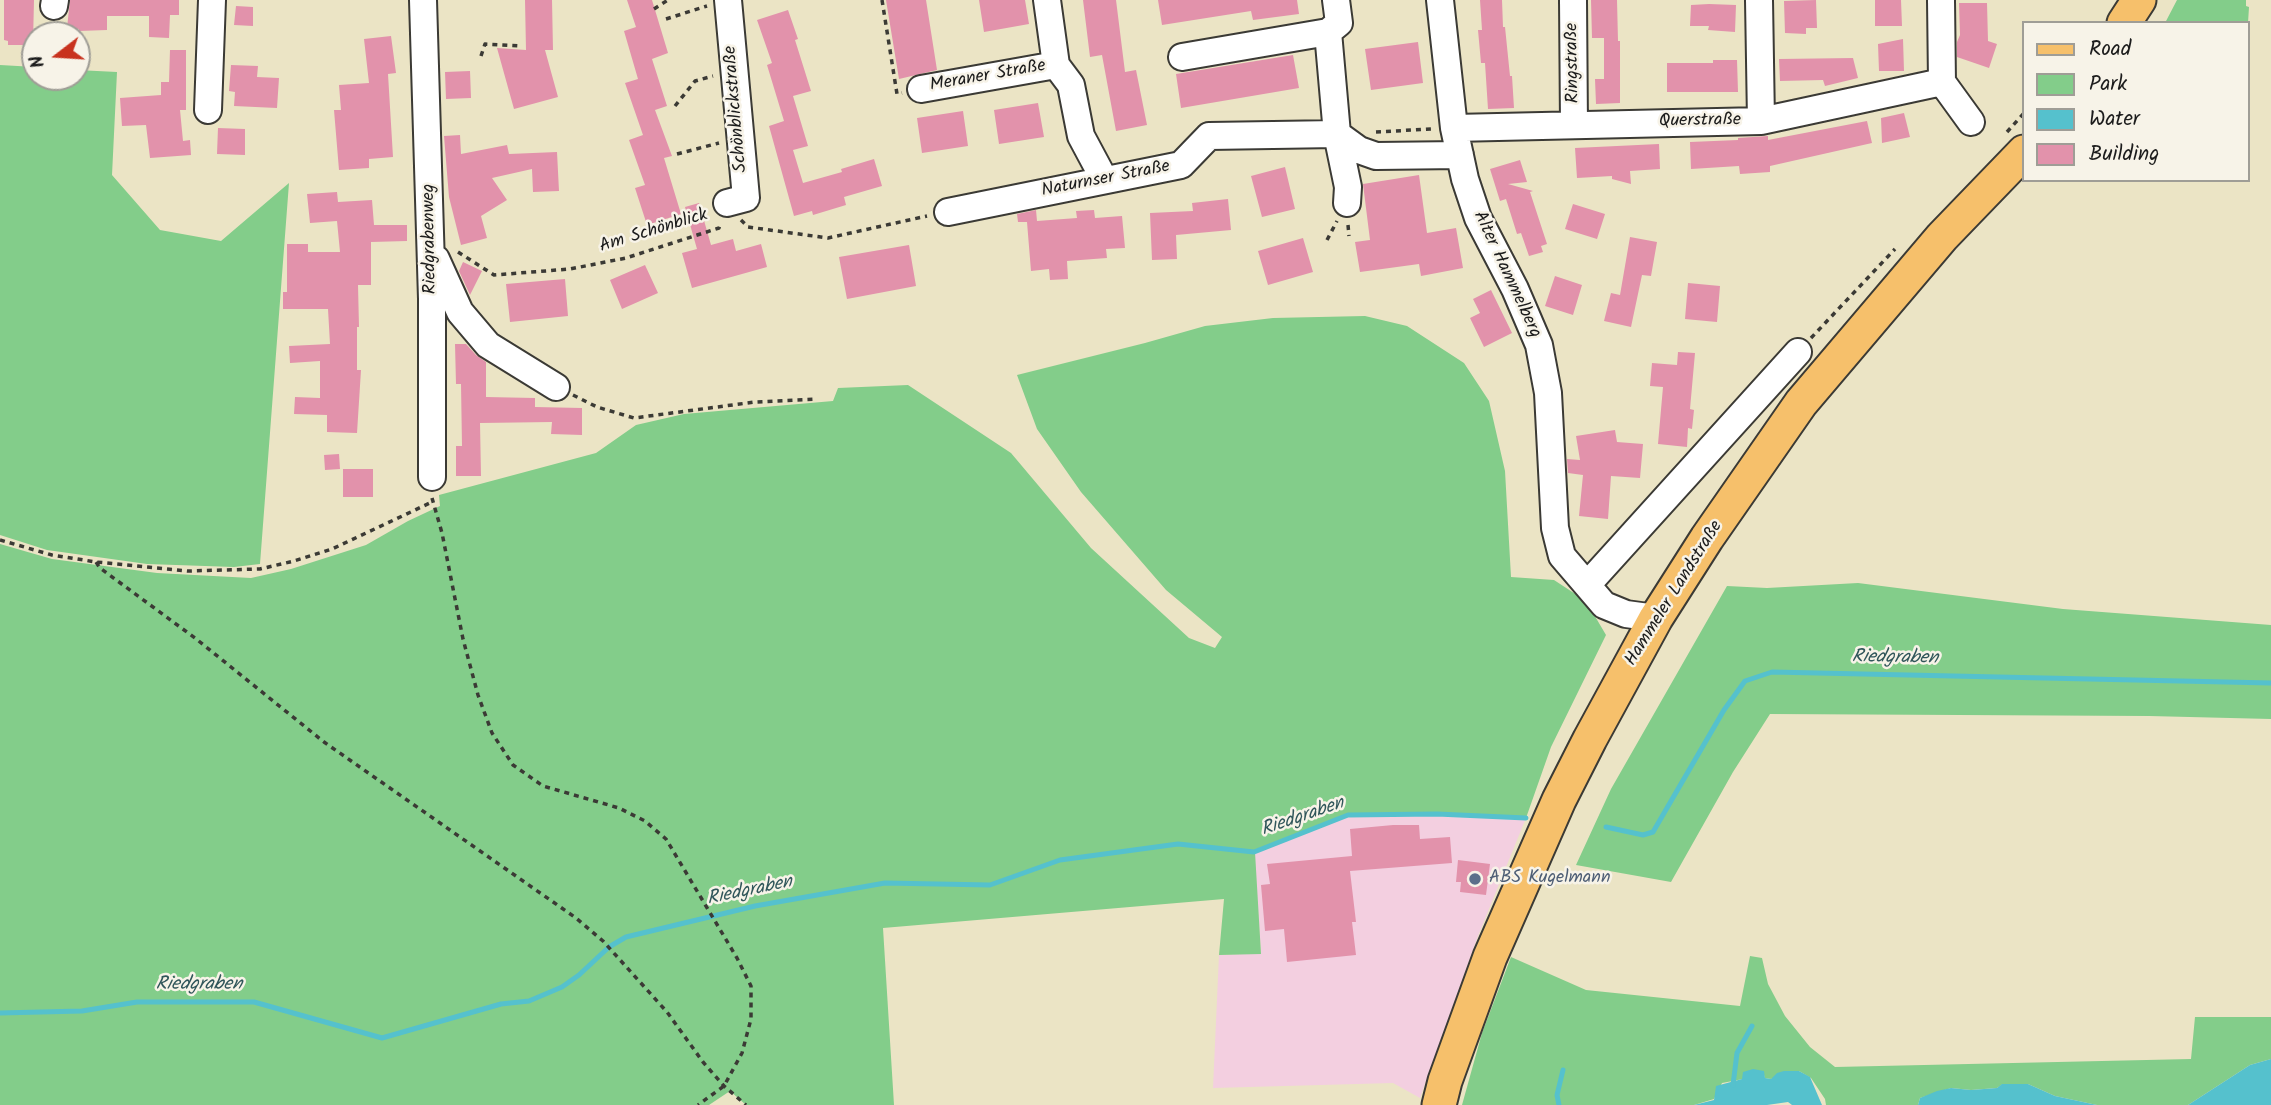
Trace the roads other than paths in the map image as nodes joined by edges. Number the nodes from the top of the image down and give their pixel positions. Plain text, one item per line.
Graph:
1 (212, 0) edge
2 (423, 0) edge
3 (1047, 0) edge
4 (1336, 0) edge
5 (1440, 0) edge
6 (1573, 0) edge
7 (1759, 0) edge
8 (1941, 0) edge
9 (2138, 0) edge
10 (721, 2) edge
11 (2125, 21) edge
12 (1328, 32) junction
13 (1182, 57) dead end
14 (1056, 65) junction
15 (1942, 82) junction
16 (921, 89) road end
17 (208, 110) dead end
18 (1761, 121) junction
19 (1971, 122) dead end
20 (1574, 125) junction
21 (1454, 128) junction
22 (1337, 134) junction
23 (2022, 154) edge
24 (1460, 155) junction
25 (1104, 179) junction
26 (727, 203) road end
27 (1347, 203) dead end
28 (948, 212) road end
29 (430, 248) junction
30 (1798, 352) dead end
31 (555, 387) road end
32 (432, 477) dead end
33 (1587, 584) junction
34 (1656, 618) junction
35 (1439, 1105) edge

1 - 17 street
2 - 29 street, Riedgrabenweg
3 - 14 street, Meraner Straße
4 - 12 street
5 - 21 street, Alter Hammelberg
6 - 20 street, Ringstraße
7 - 18 street
8 - 15 street
9 - 11 main road
10 - 26 street, Schönblickstraße
12 - 13 street
12 - 22 street
14 - 16 street, Meraner Straße
14 - 25 street, Meraner Straße
15 - 18 street, Querstraße
15 - 19 street
18 - 20 street, Querstraße
20 - 21 street, Querstraße
21 - 24 street, Alter Hammelberg
22 - 24 street
22 - 25 street, Naturnser Straße
22 - 27 street
23 - 34 main road, Hammeler Landstraße
24 - 33 street, Alter Hammelberg
25 - 28 street, Naturnser Straße
29 - 31 street
29 - 32 street, Riedgrabenweg
30 - 33 street
33 - 34 street, Alter Hammelberg
34 - 35 main road, Hammeler Landstraße

